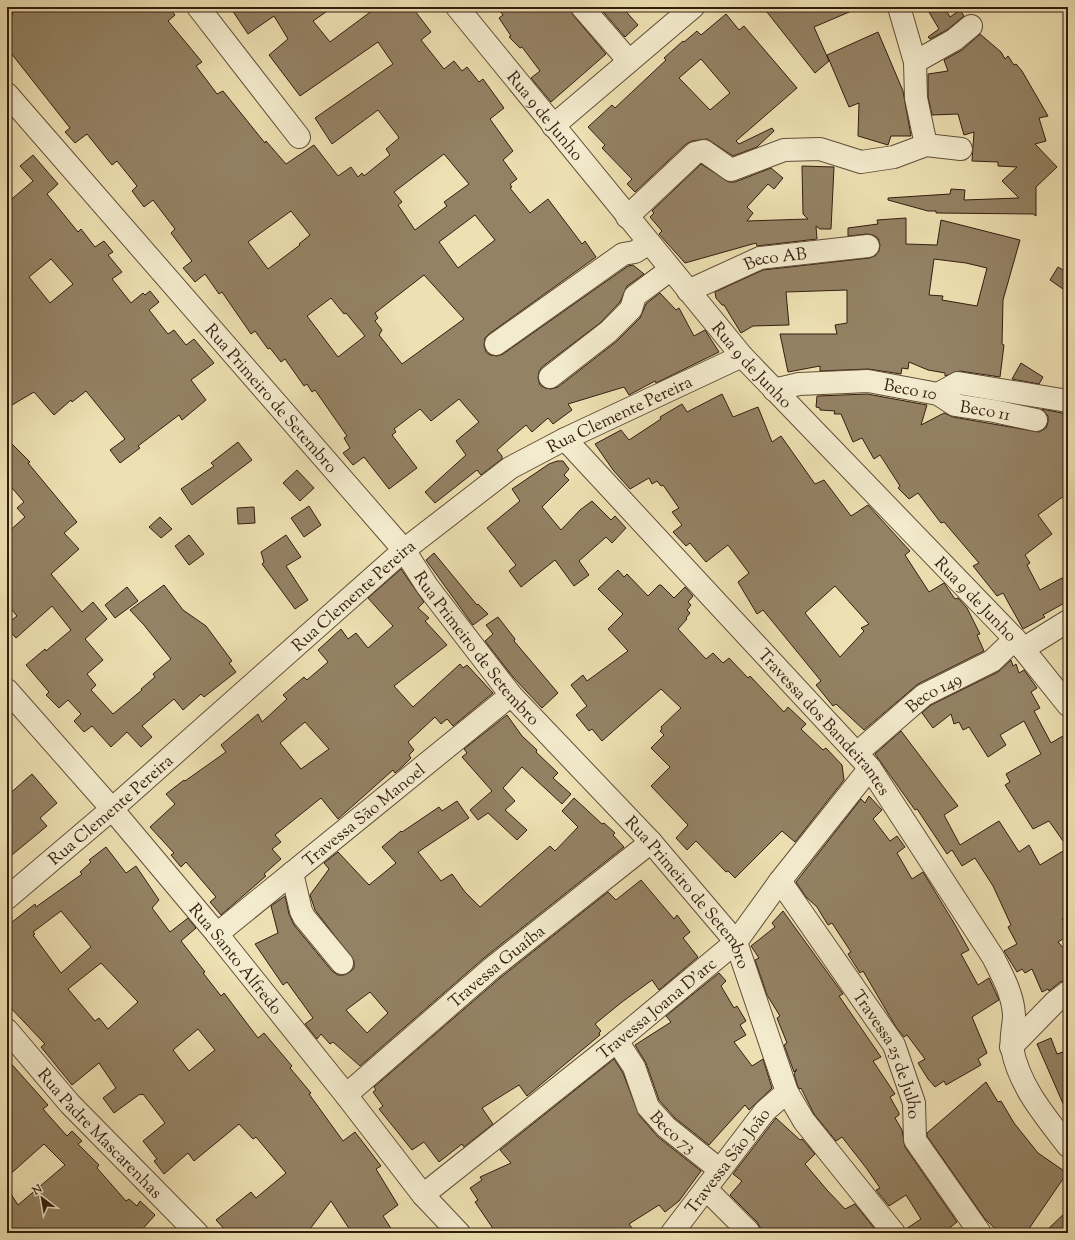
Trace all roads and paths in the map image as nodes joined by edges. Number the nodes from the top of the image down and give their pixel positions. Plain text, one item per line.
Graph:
1 (198, 7) edge
2 (457, 7) edge
3 (582, 7) edge
4 (899, 7) edge
5 (688, 9) edge
6 (971, 26) dead end
7 (629, 62) junction
8 (915, 62) junction
9 (7, 94) edge
10 (553, 126) junction
11 (299, 137) dead end
12 (926, 145) junction
13 (961, 149) dead end
14 (627, 217) junction
15 (649, 243) junction
16 (868, 246) dead end
17 (670, 270) junction
18 (688, 291) junction
19 (496, 344) dead end
20 (742, 356) junction
21 (550, 376) dead end
22 (774, 390) junction
23 (938, 394) junction
24 (1068, 401) edge
25 (1036, 420) dead end
26 (565, 439) junction
27 (404, 550) junction
28 (1068, 621) edge
29 (1019, 644) junction
30 (7, 690) edge
31 (511, 695) junction
32 (1068, 705) edge
33 (863, 760) junction
34 (112, 809) junction
35 (651, 842) junction
36 (292, 873) junction
37 (780, 881) junction
38 (7, 898) edge
39 (217, 934) junction
40 (736, 942) junction
41 (342, 963) dead end
42 (1068, 992) edge
43 (7, 1030) edge
44 (617, 1042) junction
45 (1011, 1047) junction
46 (787, 1092) junction
47 (346, 1095) junction
48 (1068, 1146) edge
49 (720, 1170) junction
50 (706, 1189) junction
51 (423, 1195) junction
52 (748, 1230) dead end
53 (197, 1233) edge
54 (459, 1233) edge
55 (672, 1233) edge
56 (894, 1233) edge
57 (980, 1233) edge

1 - 11 street
2 - 10 street, Rua 9 de Junho
3 - 7 street
4 - 8 street
5 - 7 street
6 - 8 street
7 - 10 street
8 - 12 street
9 - 27 street, Rua Primeiro de Setembro
10 - 14 street, Rua 9 de Junho
12 - 13 street
12 - 14 street
14 - 15 street, Rua 9 de Junho
15 - 17 street, Rua 9 de Junho
15 - 19 street
16 - 18 street, Beco AB
17 - 18 street, Rua 9 de Junho
17 - 21 street
18 - 20 street, Rua 9 de Junho
20 - 22 street, Rua 9 de Junho
20 - 26 street, Rua Clemente Pereira
22 - 23 street, Beco 10
22 - 29 street, Rua 9 de Junho
23 - 24 street, Beco 10
23 - 25 street, Beco 11
26 - 27 street, Rua Clemente Pereira
26 - 33 street, Travessa dos Bandeirantes
27 - 31 street, Rua Primeiro de Setembro
27 - 34 street, Rua Clemente Pereira
28 - 29 street, Beco 149
29 - 32 street, Rua 9 de Junho
29 - 33 street, Beco 149
30 - 34 street, Rua Santo Alfredo
31 - 35 street, Rua Primeiro de Setembro
31 - 36 street, Travessa São Manoel
33 - 37 street, Travessa Joana D'arc
33 - 45 street, Travessa dos Bandeirantes
34 - 38 street, Rua Clemente Pereira
34 - 39 street, Rua Santo Alfredo
35 - 40 street, Rua Primeiro de Setembro
35 - 47 street, Travessa Guaíba
36 - 39 street, Travessa São Manoel
36 - 41 street
37 - 40 street, Travessa Joana D'arc
37 - 57 street, Travessa 25 de Julho
39 - 47 street, Rua Santo Alfredo
40 - 44 street, Travessa Joana D'arc
40 - 46 street, Rua Primeiro de Setembro
42 - 45 street
43 - 53 street, Rua Padre Mascarenhas
44 - 49 street, Beco 73
44 - 51 street, Travessa Joana D'arc
45 - 48 street
46 - 49 street, Travessa São João
46 - 56 street, Rua Primeiro de Setembro
47 - 51 street, Rua Santo Alfredo
49 - 50 street, Travessa São João
50 - 52 street
50 - 55 street, Travessa São João
51 - 54 street, Rua Santo Alfredo

